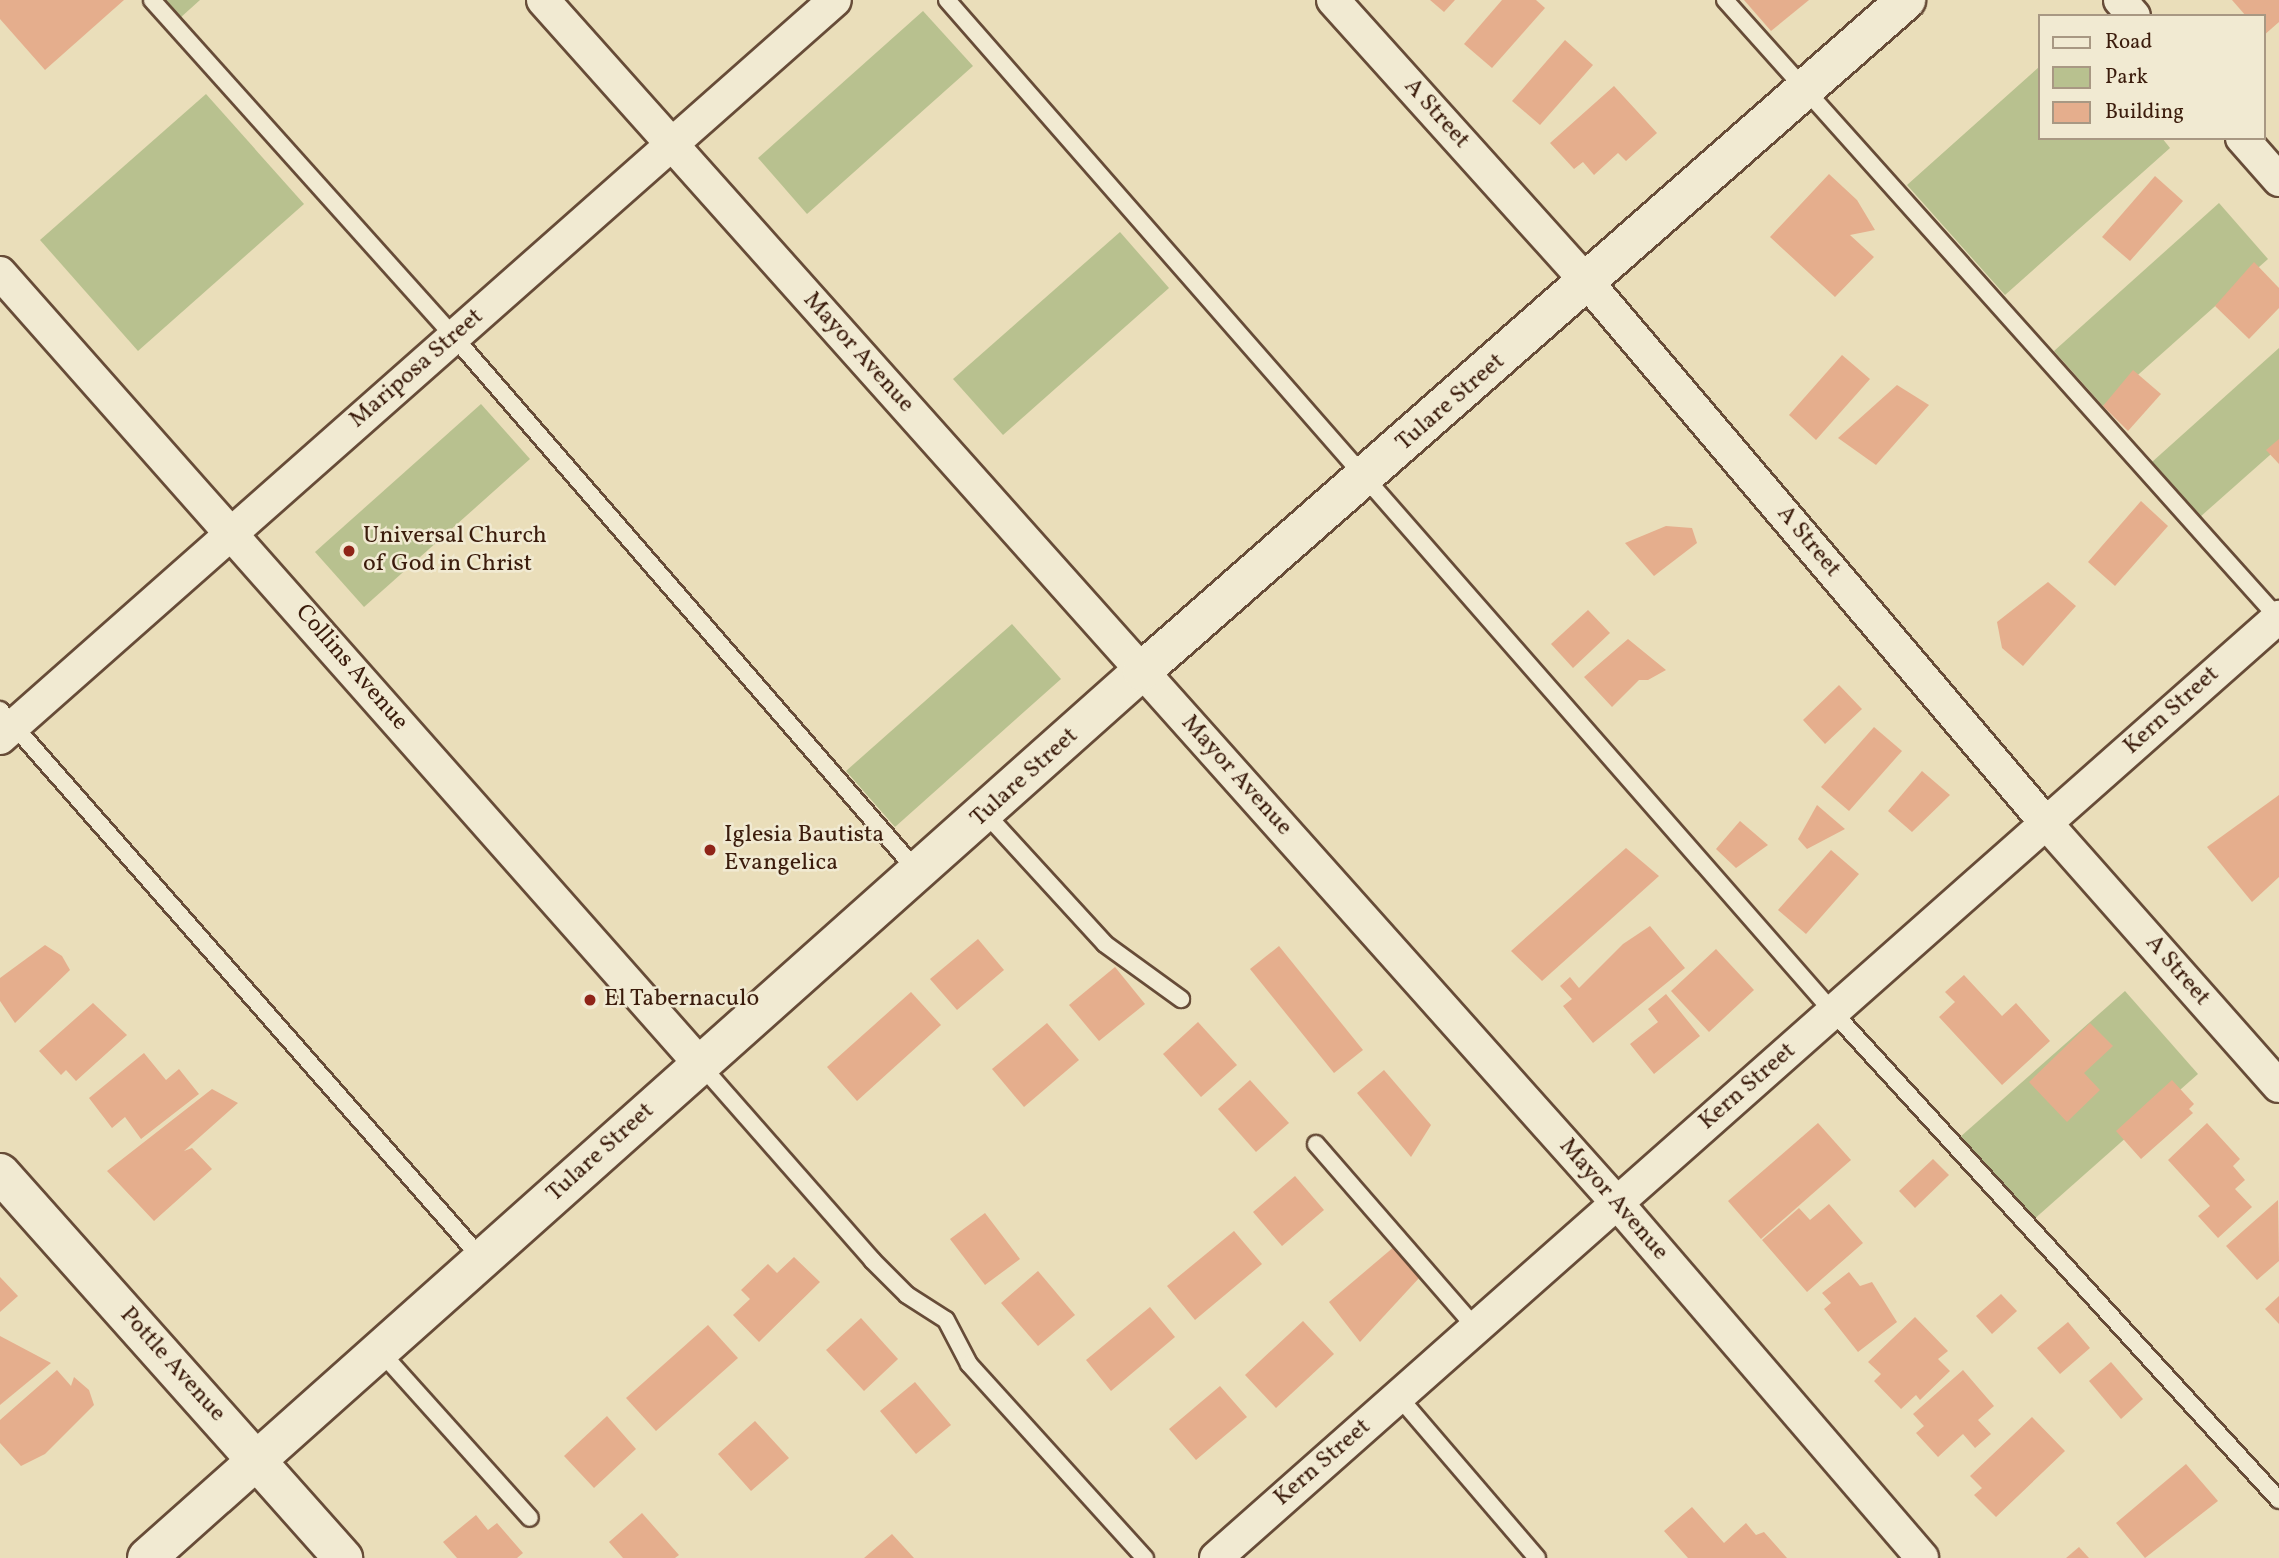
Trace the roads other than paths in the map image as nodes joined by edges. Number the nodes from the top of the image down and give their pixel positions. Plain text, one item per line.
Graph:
1 (152, 0) edge
2 (543, 0) edge
3 (835, 0) edge
4 (947, 0) edge
5 (1333, 0) edge
6 (1726, 0) edge
7 (1906, 0) edge
8 (2120, 0) edge
9 (2132, 14) edge
10 (1805, 92) junction
11 (2244, 140) edge
12 (671, 145) junction
13 (2279, 180) edge
14 (0, 273) edge
15 (1587, 282) junction
16 (454, 337) junction
17 (1365, 479) junction
18 (232, 533) junction
19 (2279, 618) edge
20 (1142, 671) junction
21 (5, 725) edge
22 (986, 814) junction
23 (2046, 823) junction
24 (920, 874) junction
25 (1181, 999) dead end
26 (1833, 1012) junction
27 (701, 1064) junction
28 (2279, 1087) edge
29 (1316, 1144) dead end
30 (0, 1173) edge
31 (1617, 1203) junction
32 (482, 1259) junction
33 (1476, 1328) junction
34 (380, 1351) junction
35 (1398, 1397) junction
36 (257, 1461) junction
37 (2279, 1500) edge
38 (530, 1518) dead end
39 (147, 1558) edge
40 (343, 1558) edge
41 (1145, 1558) edge
42 (1216, 1558) edge
43 (1537, 1558) edge
44 (1922, 1558) edge

1 - 16 lane
2 - 12 street, Mayor Avenue
3 - 12 street, Mariposa Street
4 - 17 lane
5 - 15 street, A Street
6 - 10 lane
7 - 10 main road, Tulare Street
8 - 9 street
10 - 15 main road, Tulare Street
10 - 19 lane
11 - 13 street
12 - 16 street, Mariposa Street
12 - 20 street, Mayor Avenue
14 - 18 street, Collins Avenue
15 - 17 main road, Tulare Street
15 - 23 street, A Street
16 - 18 street, Mariposa Street
16 - 24 lane
17 - 20 main road, Tulare Street
17 - 26 lane
18 - 21 street, Mariposa Street
18 - 27 street, Collins Avenue
19 - 23 street, Kern Street
20 - 22 main road, Tulare Street
20 - 31 street, Mayor Avenue
21 - 32 lane
22 - 24 main road, Tulare Street
22 - 25 lane
23 - 26 street, Kern Street
23 - 28 street, A Street
24 - 27 main road, Tulare Street
26 - 31 street, Kern Street
26 - 37 lane
27 - 32 main road, Tulare Street
27 - 41 lane
29 - 33 lane
30 - 36 main road, Pottle Avenue
31 - 33 street, Kern Street
31 - 44 street, Mayor Avenue
32 - 34 main road, Tulare Street
33 - 35 street, Kern Street
34 - 36 main road, Tulare Street
34 - 38 lane
35 - 42 street, Kern Street
35 - 43 lane
36 - 39 main road, Tulare Street
36 - 40 main road, Pottle Avenue

